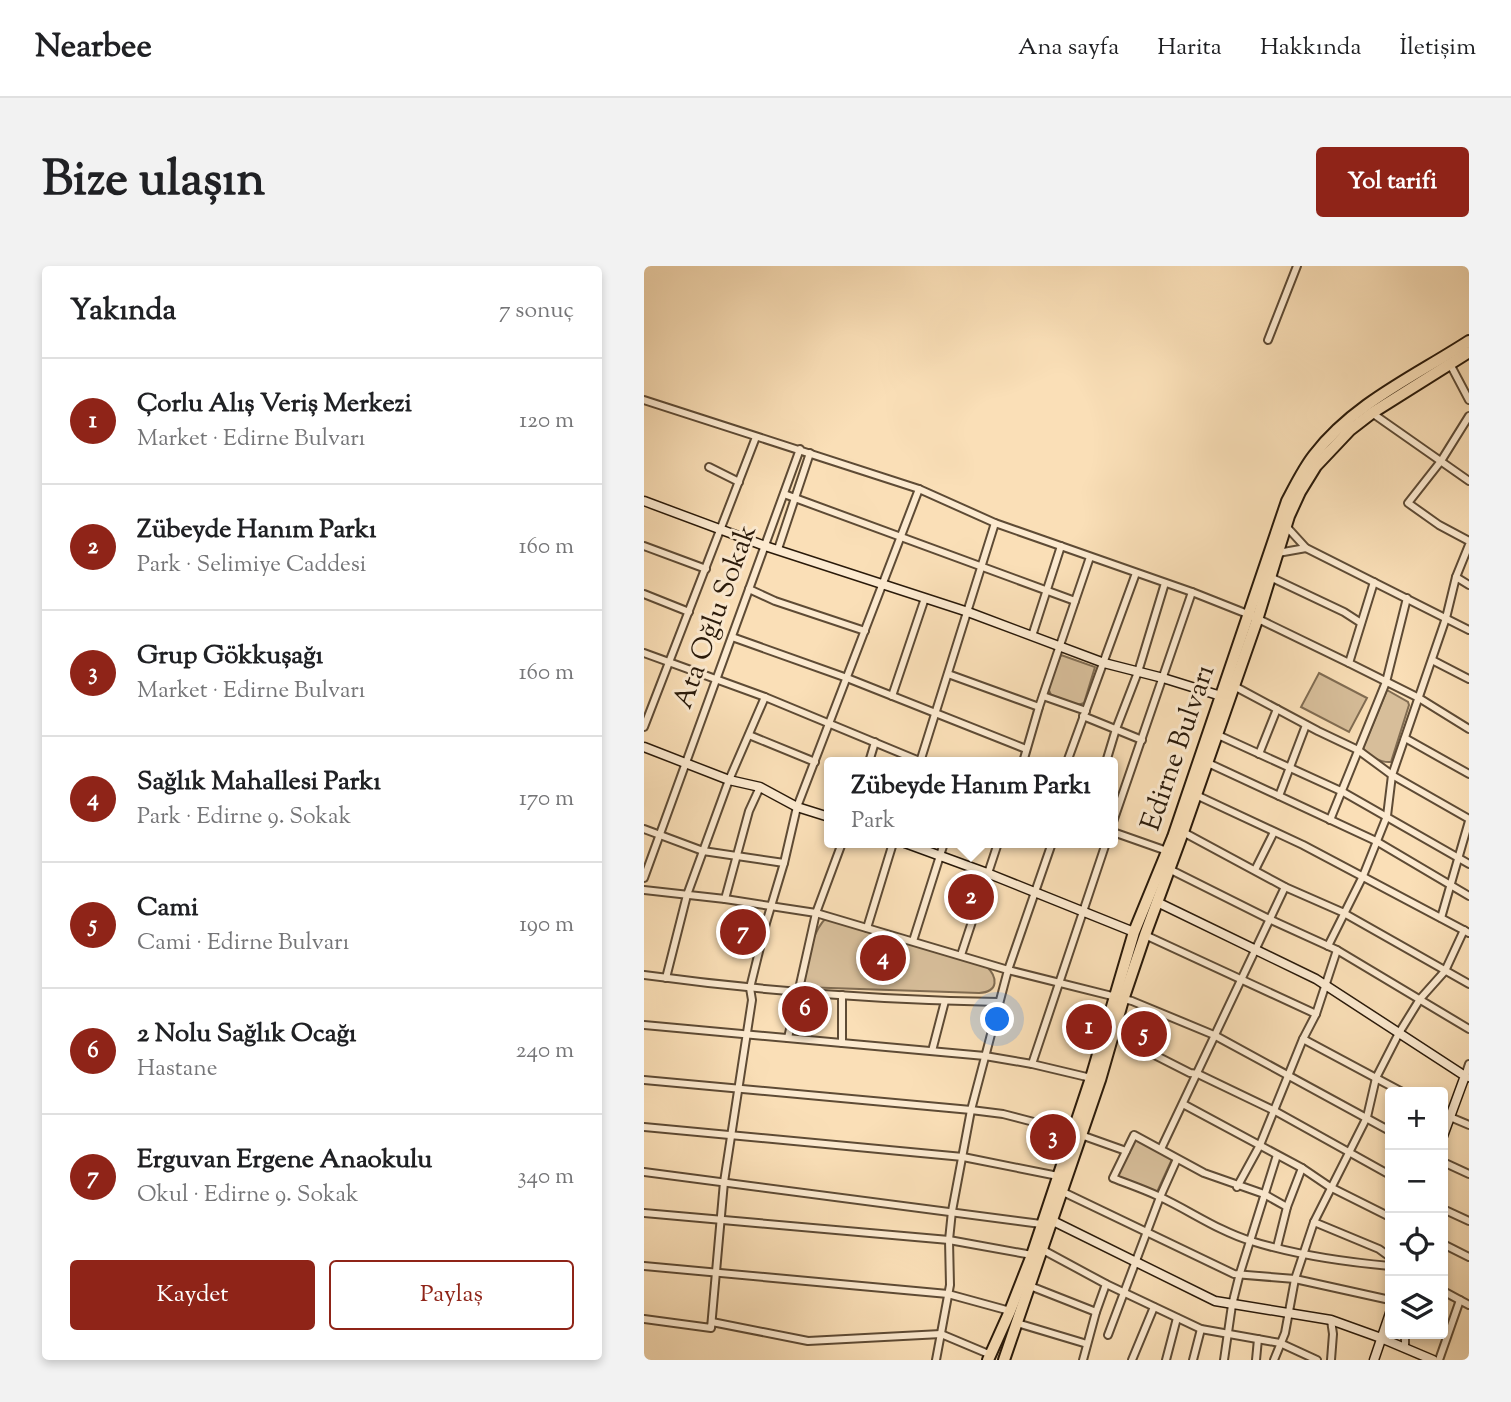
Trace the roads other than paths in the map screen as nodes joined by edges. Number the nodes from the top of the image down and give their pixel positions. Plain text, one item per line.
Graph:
1 (1297, 266) edge
2 (1268, 340) dead end
3 (1469, 341) edge
4 (1469, 352) edge
5 (1450, 364) junction
6 (644, 400) edge
7 (1469, 400) edge
8 (1372, 413) junction
9 (1469, 416) edge
10 (756, 438) junction
11 (800, 449) junction
12 (810, 453) junction
13 (1441, 461) junction
14 (709, 467) dead end
15 (1469, 481) edge
16 (739, 482) junction
17 (919, 489) junction
18 (784, 494) junction
19 (794, 497) junction
20 (644, 501) edge
21 (995, 523) junction
22 (1286, 526) junction
23 (720, 530) junction
24 (901, 536) junction
25 (1469, 543) edge
26 (644, 546) edge
27 (765, 546) junction
28 (1061, 546) junction
29 (1306, 548) junction
30 (778, 549) junction
31 (1278, 553) junction
32 (1090, 557) junction
33 (982, 565) junction
34 (706, 569) junction
35 (1136, 573) junction
36 (1270, 577) junction
37 (1456, 578) junction
38 (1374, 582) junction
39 (883, 583) junction
40 (1165, 583) junction
41 (1469, 585) edge
42 (749, 589) junction
43 (1046, 591) junction
44 (1192, 592) junction
45 (644, 594) edge
46 (925, 597) junction
47 (1407, 598) junction
48 (1075, 601) junction
49 (689, 612) junction
50 (968, 612) junction
51 (1253, 618) junction
52 (1446, 618) junction
53 (1361, 623) junction
54 (1469, 630) edge
55 (865, 631) junction
56 (1032, 636) junction
57 (732, 637) junction
58 (1059, 647) junction
59 (644, 653) edge
60 (1432, 660) junction
61 (670, 662) junction
62 (1104, 663) junction
63 (1349, 663) junction
64 (1138, 672) junction
65 (948, 674) junction
66 (847, 678) junction
67 (1163, 678) junction
68 (716, 679) junction
69 (1469, 679) edge
70 (1386, 682) junction
71 (1234, 686) junction
72 (892, 696) junction
73 (1043, 696) junction
74 (1221, 696) junction
75 (765, 697) junction
76 (1419, 698) junction
77 (1038, 707) junction
78 (1277, 709) junction
79 (936, 713) junction
80 (1085, 713) junction
81 (829, 723) junction
82 (1306, 725) junction
83 (644, 727) edge
84 (1116, 729) junction
85 (1469, 729) edge
86 (1218, 734) junction
87 (749, 735) junction
88 (1405, 738) junction
89 (1142, 740) junction
90 (875, 743) junction
91 (644, 747) edge
92 (1026, 749) junction
93 (1358, 750) junction
94 (1259, 754) junction
95 (871, 757) edge
96 (909, 757) edge
97 (923, 757) edge
98 (1024, 757) edge
99 (1069, 757) edge
100 (1108, 757) edge
101 (815, 762) junction
102 (685, 763) junction
103 (1208, 763) junction
104 (1291, 767) junction
105 (1469, 774) edge
106 (1392, 775) junction
107 (729, 780) junction
108 (760, 787) junction
109 (1343, 792) junction
110 (1196, 795) junction
111 (1279, 796) junction
112 (797, 807) junction
113 (1118, 808) edge
114 (824, 815) edge
115 (1387, 816) junction
116 (1330, 820) junction
117 (1469, 820) edge
118 (644, 829) edge
119 (1184, 832) junction
120 (1274, 832) junction
121 (1118, 834) edge
122 (659, 836) junction
123 (1376, 841) junction
124 (840, 848) edge
125 (891, 848) edge
126 (918, 848) edge
127 (942, 848) edge
128 (996, 848) edge
129 (1050, 848) edge
130 (1104, 848) edge
131 (703, 851) junction
132 (1168, 852) junction
133 (736, 856) junction
134 (940, 856) junction
135 (1457, 857) junction
136 (784, 863) junction
137 (1469, 864) edge
138 (1169, 869) junction
139 (1255, 870) junction
140 (987, 873) junction
141 (1363, 876) junction
142 (644, 878) edge
143 (1451, 886) junction
144 (1285, 887) junction
145 (644, 890) edge
146 (1035, 892) junction
147 (687, 895) junction
148 (1469, 896) edge
149 (726, 899) junction
150 (1157, 902) junction
151 (772, 907) junction
152 (1342, 912) junction
153 (816, 913) junction
154 (1083, 913) junction
155 (1441, 918) junction
156 (1269, 919) junction
157 (867, 928) junction
158 (1466, 932) edge
159 (1139, 934) junction
160 (913, 941) junction
161 (1328, 946) junction
162 (1254, 950) junction
163 (1338, 950) junction
164 (961, 955) junction
165 (1008, 970) junction
166 (1445, 971) junction
167 (644, 975) edge
168 (666, 978) junction
169 (1241, 980) junction
170 (1060, 982) junction
171 (1469, 984) edge
172 (1325, 985) junction
173 (750, 988) junction
174 (797, 992) junction
175 (842, 995) junction
176 (1118, 999) junction
177 (1420, 999) junction
178 (945, 1001) junction
179 (999, 1002) junction
180 (1317, 1014) junction
181 (644, 1025) edge
182 (1469, 1029) edge
183 (1399, 1033) junction
184 (746, 1034) junction
185 (1214, 1035) junction
186 (788, 1038) junction
187 (1303, 1040) junction
188 (1127, 1041) dead end
189 (842, 1043) junction
190 (932, 1051) junction
191 (985, 1056) junction
192 (1032, 1064) junction
193 (1469, 1064) edge
194 (1198, 1074) junction
195 (1289, 1074) junction
196 (1467, 1077) edge
197 (1091, 1078) junction
198 (1376, 1078) junction
199 (644, 1080) edge
200 (1393, 1087) edge
201 (738, 1088) junction
202 (1183, 1104) junction
203 (971, 1110) junction
204 (1275, 1111) junction
205 (1448, 1111) edge
206 (1367, 1116) junction
207 (1448, 1116) edge
208 (1469, 1125) edge
209 (644, 1127) edge
210 (1385, 1128) edge
211 (1077, 1133) junction
212 (731, 1136) junction
213 (1260, 1145) junction
214 (1161, 1149) junction
215 (1126, 1151) junction
216 (1347, 1153) junction
217 (1277, 1155) junction
218 (962, 1157) junction
219 (1177, 1159) junction
220 (1448, 1164) edge
221 (1302, 1168) junction
222 (644, 1172) edge
223 (1385, 1172) edge
224 (1469, 1174) edge
225 (1058, 1176) junction
226 (724, 1182) junction
227 (1237, 1187) junction
228 (1330, 1187) junction
229 (1061, 1191) junction
230 (1264, 1194) junction
231 (1160, 1197) junction
232 (1287, 1207) junction
233 (952, 1211) junction
234 (1448, 1211) edge
235 (644, 1213) edge
236 (1385, 1214) edge
237 (720, 1219) junction
238 (1053, 1221) junction
239 (1469, 1221) edge
240 (1314, 1222) junction
241 (1041, 1224) junction
242 (1146, 1233) junction
243 (949, 1240) junction
244 (1250, 1241) junction
245 (1277, 1247) junction
246 (1448, 1247) edge
247 (1043, 1250) junction
248 (1304, 1253) junction
249 (1385, 1253) edge
250 (1031, 1255) junction
251 (1469, 1258) edge
252 (1136, 1260) junction
253 (644, 1266) edge
254 (1385, 1266) edge
255 (1240, 1273) junction
256 (717, 1274) junction
257 (1295, 1279) junction
258 (1106, 1284) junction
259 (1030, 1286) junction
260 (1124, 1292) junction
261 (948, 1294) junction
262 (1448, 1294) edge
263 (1385, 1299) edge
264 (1460, 1300) junction
265 (1232, 1305) junction
266 (1469, 1305) edge
267 (1154, 1307) junction
268 (1010, 1311) junction
269 (1096, 1312) junction
270 (1290, 1313) junction
271 (1177, 1318) junction
272 (644, 1319) edge
273 (1331, 1320) junction
274 (712, 1322) junction
275 (1017, 1323) junction
276 (1385, 1327) edge
277 (1201, 1329) junction
278 (941, 1334) junction
279 (1108, 1335) dead end
280 (1228, 1335) junction
281 (1381, 1338) junction
282 (1258, 1339) junction
283 (1405, 1339) edge
284 (1280, 1343) junction
285 (1087, 1344) junction
286 (1405, 1348) junction
287 (989, 1357) edge
288 (936, 1360) edge
289 (1004, 1360) edge
290 (1083, 1360) edge
291 (1132, 1360) edge
292 (1166, 1360) edge
293 (1193, 1360) edge
294 (1224, 1360) edge
295 (1256, 1360) edge
296 (1274, 1360) edge
297 (1317, 1360) edge
298 (1331, 1360) edge
299 (1374, 1360) edge
300 (1433, 1360) edge
301 (1439, 1360) edge

1 - 2 street
3 - 51 highway, Edirne Bulvarı
4 - 5 highway, Edirne Bulvarı
5 - 7 street
5 - 8 highway, Edirne Bulvarı
6 - 10 street
8 - 13 street
8 - 22 highway, Edirne Bulvarı
9 - 13 street
10 - 11 street
10 - 16 street
11 - 12 street
11 - 18 street, Ata Oğlu Sokak
12 - 17 street
12 - 19 street
13 - 15 street
13 - 25 street
14 - 16 street
16 - 23 street
17 - 21 street
17 - 24 street
18 - 19 street
18 - 27 street, Ata Oğlu Sokak
19 - 24 street
19 - 30 street
20 - 23 street
21 - 28 street
21 - 33 street
22 - 29 street
22 - 31 highway, Edirne Bulvarı
23 - 27 street
23 - 34 street
24 - 33 street
24 - 39 street
25 - 37 street
26 - 34 street
27 - 30 street
27 - 42 street, Ata Oğlu Sokak
28 - 32 street
28 - 43 street
29 - 31 street
29 - 38 street
30 - 39 street
31 - 36 highway, Edirne Bulvarı
32 - 35 street
32 - 48 street
33 - 43 street
33 - 50 street
34 - 49 street
35 - 40 street
35 - 62 street
36 - 51 highway, Edirne Bulvarı
36 - 53 street
37 - 41 street
37 - 52 street
38 - 47 street
38 - 53 street
39 - 46 street
39 - 55 street
40 - 44 street
40 - 64 street
42 - 55 street
42 - 57 street, Ata Oğlu Sokak
43 - 48 street
43 - 56 street
44 - 51 street
44 - 67 street
45 - 49 street
46 - 50 street
46 - 72 street
47 - 52 street
47 - 70 street
48 - 58 street
49 - 61 street
50 - 56 street
50 - 65 street
51 - 63 street
51 - 71 highway, Edirne Bulvarı
51 - 74 highway, Edirne Bulvarı
52 - 54 street
52 - 60 street
53 - 63 street
55 - 66 street
56 - 58 street
57 - 66 street
57 - 68 street, Ata Oğlu Sokak
58 - 62 street
58 - 73 street
59 - 61 street
60 - 69 street
60 - 76 street
61 - 68 street
61 - 83 street
62 - 64 street
62 - 80 street
63 - 70 street
64 - 67 street
64 - 84 street
65 - 77 street
65 - 79 street
66 - 72 street
66 - 81 street
67 - 74 street
67 - 89 street
68 - 75 street
68 - 102 street, Ata Oğlu Sokak
70 - 76 street
70 - 93 street
71 - 78 street
71 - 86 highway, Edirne Bulvarı
72 - 79 street
73 - 77 street
73 - 80 street
74 - 132 highway, Edirne Bulvarı
75 - 81 street
75 - 87 street
76 - 85 street
76 - 88 street
77 - 92 street
78 - 82 street
78 - 94 street
79 - 92 street
79 - 97 street
80 - 84 street
80 - 99 street
81 - 90 street
81 - 101 street
82 - 93 street
82 - 104 street
84 - 89 street
84 - 100 street
86 - 94 street
86 - 103 highway, Edirne Bulvarı
87 - 101 street
87 - 107 street
88 - 105 street
88 - 106 street
89 - 113 street
90 - 95 street
90 - 96 street
91 - 102 street
92 - 98 street
93 - 106 street
93 - 109 street
94 - 104 street
101 - 112 street
102 - 107 street
102 - 122 street, Ata Oğlu Sokak
103 - 110 highway, Edirne Bulvarı
103 - 111 street
104 - 109 street
104 - 111 street
106 - 115 street
106 - 117 street
107 - 108 street
107 - 131 street
108 - 112 street
108 - 133 street
109 - 115 street
109 - 116 street
110 - 119 highway, Edirne Bulvarı
110 - 120 street
111 - 116 street
112 - 114 street
112 - 136 street
115 - 123 street
115 - 135 street
116 - 123 street
117 - 135 street
118 - 122 street
119 - 138 highway, Edirne Bulvarı
119 - 139 street
120 - 139 street
120 - 141 street
121 - 132 street
122 - 131 street
122 - 142 street, Ata Oğlu Sokak
123 - 141 street
123 - 143 street
124 - 153 street
125 - 157 street
126 - 134 street
127 - 134 street
128 - 140 street
129 - 146 street
130 - 154 street
131 - 133 street
131 - 147 street
132 - 159 highway, Edirne Bulvarı
133 - 136 street
133 - 149 street
134 - 140 street
134 - 160 street
135 - 137 street
135 - 143 street
136 - 151 street
138 - 150 highway, Edirne Bulvarı
138 - 156 street
139 - 144 street
140 - 146 street
140 - 164 street
141 - 152 street
141 - 155 street
143 - 148 street
143 - 155 street
144 - 152 street
144 - 156 street
145 - 147 street
146 - 154 street
146 - 165 street
147 - 149 street
147 - 168 street
149 - 151 street
150 - 159 highway, Edirne Bulvarı
150 - 162 street
151 - 153 street
151 - 173 street
152 - 161 street
152 - 166 street
153 - 157 street
153 - 174 street
154 - 159 street
154 - 170 street
155 - 158 street
156 - 161 street
156 - 162 street
157 - 160 street
158 - 166 street
159 - 169 street
159 - 176 highway, Edirne Bulvarı
160 - 164 street
161 - 163 street
162 - 169 street
162 - 172 street
163 - 172 street
163 - 177 street
164 - 165 street
165 - 170 street
165 - 179 street
166 - 171 street
166 - 177 street
167 - 168 street
168 - 173 street
169 - 180 street
169 - 185 street
170 - 176 street
170 - 192 street
172 - 180 street
172 - 183 street
173 - 174 street
173 - 184 street
174 - 175 street
174 - 186 street
175 - 178 street
175 - 189 street
176 - 185 street
176 - 197 highway, Edirne Bulvarı
176 - 211 highway, Edirne Bulvarı
177 - 182 street
177 - 183 street
178 - 179 street
178 - 190 street
179 - 191 street
180 - 187 street
181 - 184 street
183 - 196 street
183 - 198 street
184 - 186 street
184 - 201 street
185 - 194 street
185 - 195 street
186 - 189 street
187 - 195 street
187 - 198 street
188 - 194 street
189 - 190 street
190 - 191 street
191 - 192 street
191 - 203 street
192 - 197 street
193 - 196 street
194 - 202 street
194 - 204 street
195 - 204 street
195 - 206 street
196 - 205 street
197 - 211 highway, Edirne Bulvarı
198 - 200 street
198 - 206 street
199 - 201 street
201 - 203 street
201 - 212 street
202 - 213 street
202 - 214 street
203 - 211 street
203 - 218 street
204 - 213 street
204 - 216 street
206 - 210 street
206 - 216 street
207 - 208 street
209 - 212 street
211 - 215 street
211 - 225 highway, Edirne Bulvarı
211 - 229 highway, Edirne Bulvarı
212 - 218 street
212 - 226 street
213 - 217 street
213 - 227 street
214 - 215 street
214 - 219 street
215 - 231 street
216 - 223 street
216 - 228 street
217 - 221 street
217 - 230 street
218 - 225 street
218 - 233 street
219 - 227 street
219 - 231 street
220 - 224 street
221 - 228 street
221 - 232 street
222 - 226 street
225 - 241 highway, Edirne Bulvarı
226 - 233 street
226 - 237 street
227 - 230 street
228 - 236 street
228 - 240 street
229 - 238 highway, Edirne Bulvarı
229 - 242 street
230 - 232 street
230 - 244 street
231 - 242 street
231 - 244 street
232 - 245 street
233 - 241 street
233 - 243 street
234 - 239 street
235 - 237 street
237 - 243 street
237 - 256 street
238 - 247 highway, Edirne Bulvarı
238 - 252 street
240 - 248 street
240 - 249 street
241 - 250 highway, Edirne Bulvarı
242 - 252 street
242 - 255 street
243 - 250 street
243 - 261 street
244 - 245 street
244 - 255 street
245 - 248 street
246 - 251 street
247 - 258 street
247 - 259 highway, Edirne Bulvarı
248 - 254 street
248 - 257 street
250 - 268 highway, Edirne Bulvarı
252 - 260 street
252 - 265 street
253 - 256 street
255 - 257 street
255 - 265 street
256 - 261 street
256 - 274 street
257 - 263 street
257 - 270 street
258 - 260 street
258 - 269 street
259 - 269 street
259 - 275 highway, Edirne Bulvarı
260 - 267 street
260 - 279 street
261 - 268 street
261 - 278 street
262 - 264 street
264 - 266 street
264 - 301 street
265 - 270 street
265 - 280 street
267 - 271 street
267 - 291 street
268 - 287 highway, Edirne Bulvarı
269 - 285 street
270 - 273 street
270 - 284 street
271 - 277 street
271 - 292 street
272 - 274 street
273 - 281 street
273 - 298 street
274 - 278 street
275 - 285 street
275 - 289 highway, Edirne Bulvarı
276 - 281 street
277 - 280 street
277 - 293 street
278 - 287 street
278 - 288 street
280 - 282 street
280 - 294 street
281 - 286 street
281 - 299 street
282 - 284 street
282 - 295 street
283 - 286 street
284 - 296 street
284 - 297 street
285 - 290 street
286 - 300 street
287 - 289 street

